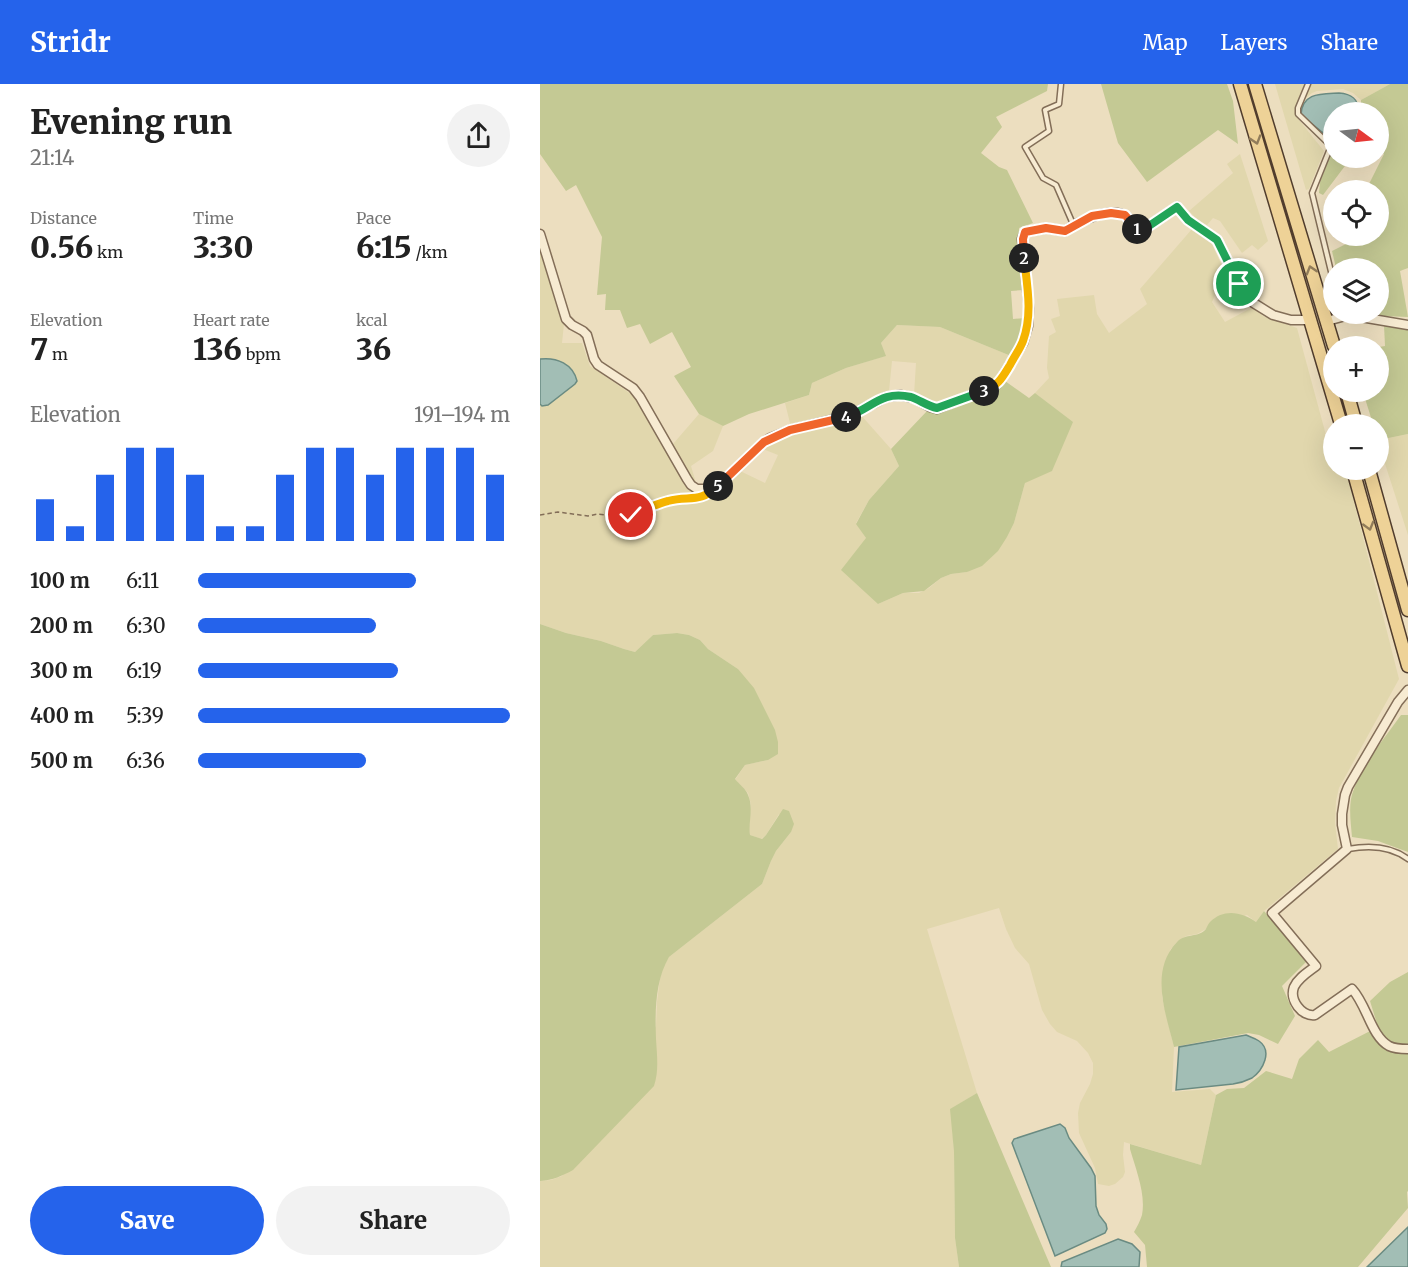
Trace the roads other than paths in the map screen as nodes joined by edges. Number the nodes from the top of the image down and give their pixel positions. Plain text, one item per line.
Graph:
1 (1061, 84) edge
2 (1240, 84) edge
3 (1255, 84) edge
4 (1308, 84) edge
5 (1074, 225) junction
6 (540, 234) edge
7 (1328, 258) edge
8 (1323, 308) edge
9 (1311, 320) junction
10 (1389, 322) edge
11 (1408, 325) edge
12 (1338, 414) edge
13 (1356, 480) edge
14 (1372, 480) edge
15 (1408, 610) edge
16 (1408, 666) edge
17 (1408, 690) edge
18 (1347, 849) junction
19 (1408, 859) edge
20 (1408, 1050) edge

1 - 5 lane
2 -> 9 main road
8 -> 3 main road
4 - 7 lane
5 - 6 street
5 - 9 street
9 - 12 main road
10 - 11 street
13 -> 16 main road
14 - 15 main road
17 - 18 street
18 - 19 lane
18 - 20 street

